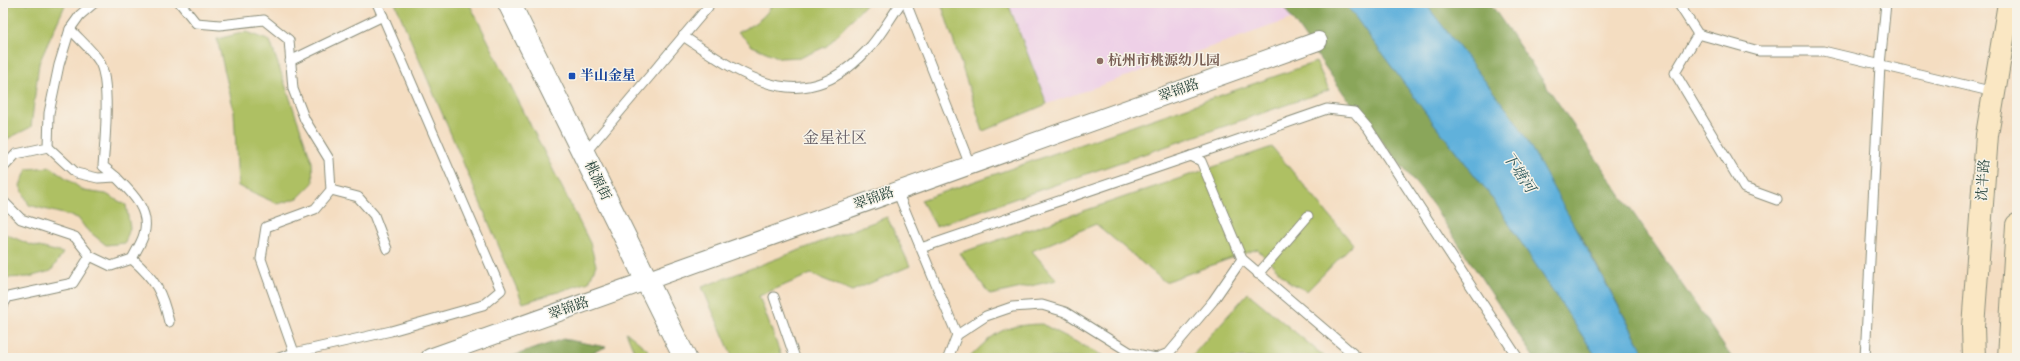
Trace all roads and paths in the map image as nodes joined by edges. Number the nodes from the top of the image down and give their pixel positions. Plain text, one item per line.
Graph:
1 (94, 3) edge
2 (180, 3) edge
3 (377, 3) edge
4 (509, 3) edge
5 (708, 3) edge
6 (901, 3) edge
7 (906, 3) edge
8 (1678, 3) edge
9 (1886, 3) edge
10 (2008, 3) edge
11 (383, 16) junction
12 (70, 29) junction
13 (1698, 34) junction
14 (683, 36) junction
15 (1318, 41) dead end
16 (290, 61) junction
17 (1880, 65) junction
18 (1994, 92) junction
19 (48, 147) junction
20 (584, 154) junction
21 (1191, 156) junction
22 (970, 165) junction
23 (3, 168) edge
24 (116, 177) junction
25 (332, 190) junction
26 (897, 191) junction
27 (1777, 200) dead end
28 (3, 201) edge
29 (1308, 216) dead end
30 (2017, 225) edge
31 (921, 248) junction
32 (387, 249) dead end
33 (90, 256) junction
34 (1242, 259) junction
35 (132, 260) junction
36 (1258, 274) junction
37 (647, 281) junction
38 (774, 297) dead end
39 (3, 305) edge
40 (169, 322) dead end
41 (957, 336) junction
42 (459, 353) edge
43 (2012, 354) edge
44 (295, 355) edge
45 (279, 358) edge
46 (430, 358) edge
47 (686, 358) edge
48 (795, 358) edge
49 (948, 358) edge
50 (1358, 358) edge
51 (1518, 358) edge
52 (1865, 358) edge
53 (1974, 358) edge

1 - 12 lane
2 - 16 lane
3 - 11 lane
4 - 20 street, 桃源街
5 - 14 lane
6 - 14 lane
7 - 22 lane
8 - 13 lane
9 - 17 lane
10 - 18 main road, 沈半路
11 - 16 lane
11 - 44 lane
12 - 19 lane
12 - 24 lane
13 - 17 lane
13 - 27 lane
14 - 20 lane
15 - 22 street, 翠锦路
16 - 25 lane
17 - 18 lane
17 - 52 lane
18 - 53 main road, 沈半路
19 - 23 lane
19 - 24 lane
20 - 37 street, 桃源街
21 - 31 lane
21 - 34 lane
21 - 51 lane
22 - 26 street, 翠锦路
24 - 35 lane
25 - 32 lane
25 - 44 lane
26 - 31 lane
26 - 37 street, 翠锦路
28 - 33 lane
29 - 36 lane
30 - 43 main road
31 - 41 lane
33 - 35 lane
33 - 39 lane
34 - 36 lane
34 - 41 lane
35 - 40 lane
36 - 50 lane
37 - 42 street, 翠锦路
37 - 47 street, 桃源街
38 - 48 lane
41 - 49 lane
42 - 46 street, 翠锦路
44 - 45 lane

